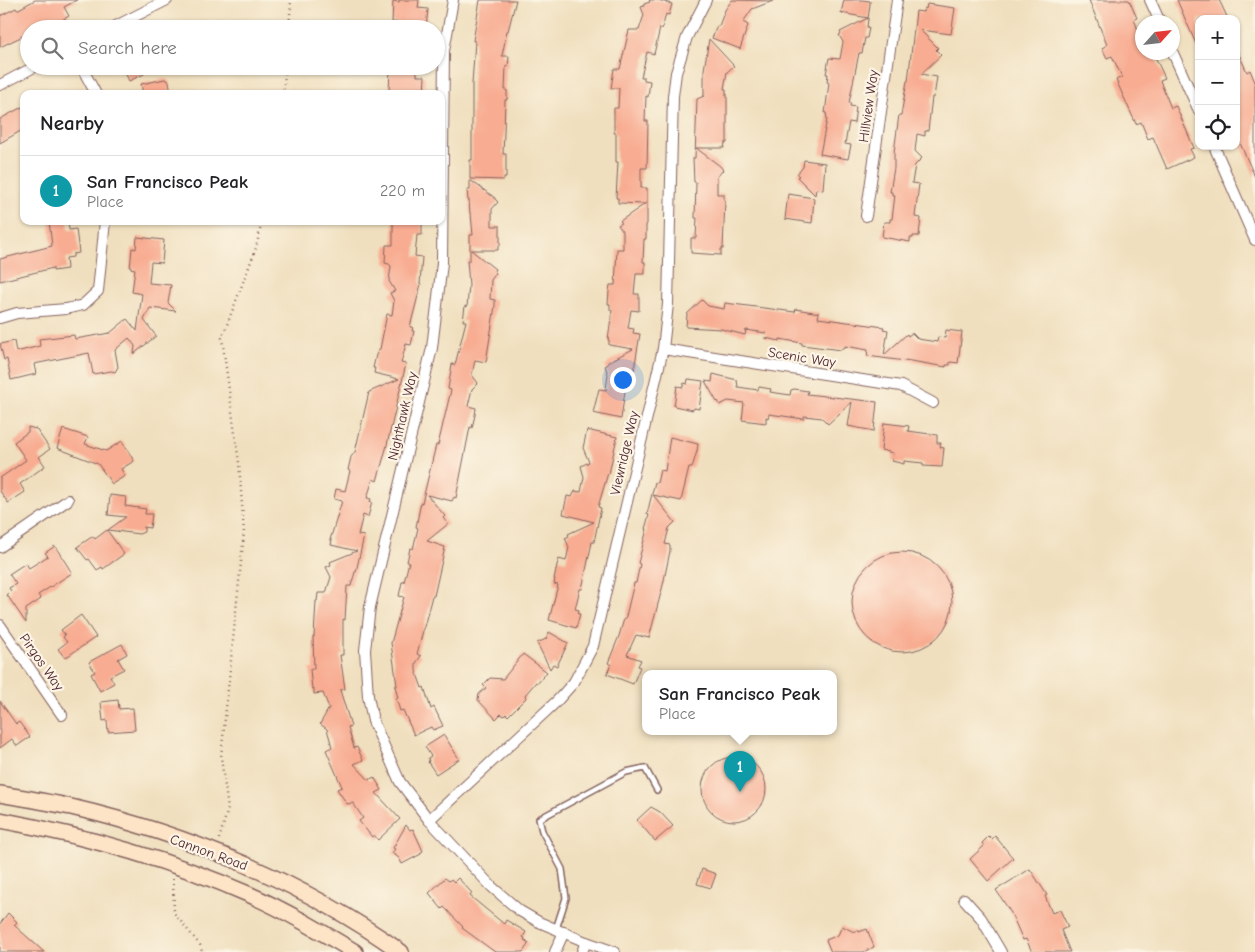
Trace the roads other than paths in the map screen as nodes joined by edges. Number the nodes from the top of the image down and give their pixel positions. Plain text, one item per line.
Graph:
1 (166, 0) edge
2 (453, 0) edge
3 (706, 0) edge
4 (897, 0) edge
5 (1150, 0) edge
6 (1157, 15) edge
7 (127, 20) edge
8 (445, 45) edge
9 (1176, 60) edge
10 (20, 74) edge
11 (86, 75) edge
12 (444, 75) edge
13 (0, 85) edge
14 (94, 90) edge
15 (444, 90) edge
16 (1196, 105) edge
17 (1216, 150) edge
18 (866, 216) dead end
19 (105, 225) edge
20 (442, 225) edge
21 (1255, 240) edge
22 (0, 318) edge
23 (663, 349) junction
24 (933, 403) dead end
25 (68, 500) dead end
26 (0, 547) edge
27 (0, 625) edge
28 (62, 715) dead end
29 (657, 790) dead end
30 (0, 794) edge
31 (0, 820) edge
32 (429, 820) junction
33 (964, 899) dead end
34 (560, 930) junction
35 (586, 942) junction
36 (355, 952) edge
37 (401, 952) edge
38 (555, 952) edge
39 (582, 952) edge
40 (615, 952) edge
41 (1001, 952) edge

1 - 7 street
2 - 8 street, Nighthawk Way
3 - 23 street, Viewridge Way
4 - 18 street, Hillview Way
5 - 6 street
9 - 16 street
10 - 13 street
11 - 14 street
12 - 15 street, Nighthawk Way
17 - 21 street
19 - 22 street
20 - 32 street, Nighthawk Way
23 - 24 street, Scenic Way
23 - 32 street, Viewridge Way
25 - 26 street
27 - 28 street, Pirgos Way
29 - 34 lane
30 - 37 main road, Cannon Road
31 - 36 main road, Cannon Road
32 - 34 street, Nighthawk Way
33 - 41 street
34 - 35 street, Nighthawk Way
34 - 38 street
35 - 39 street
35 - 40 street, Nighthawk Way

